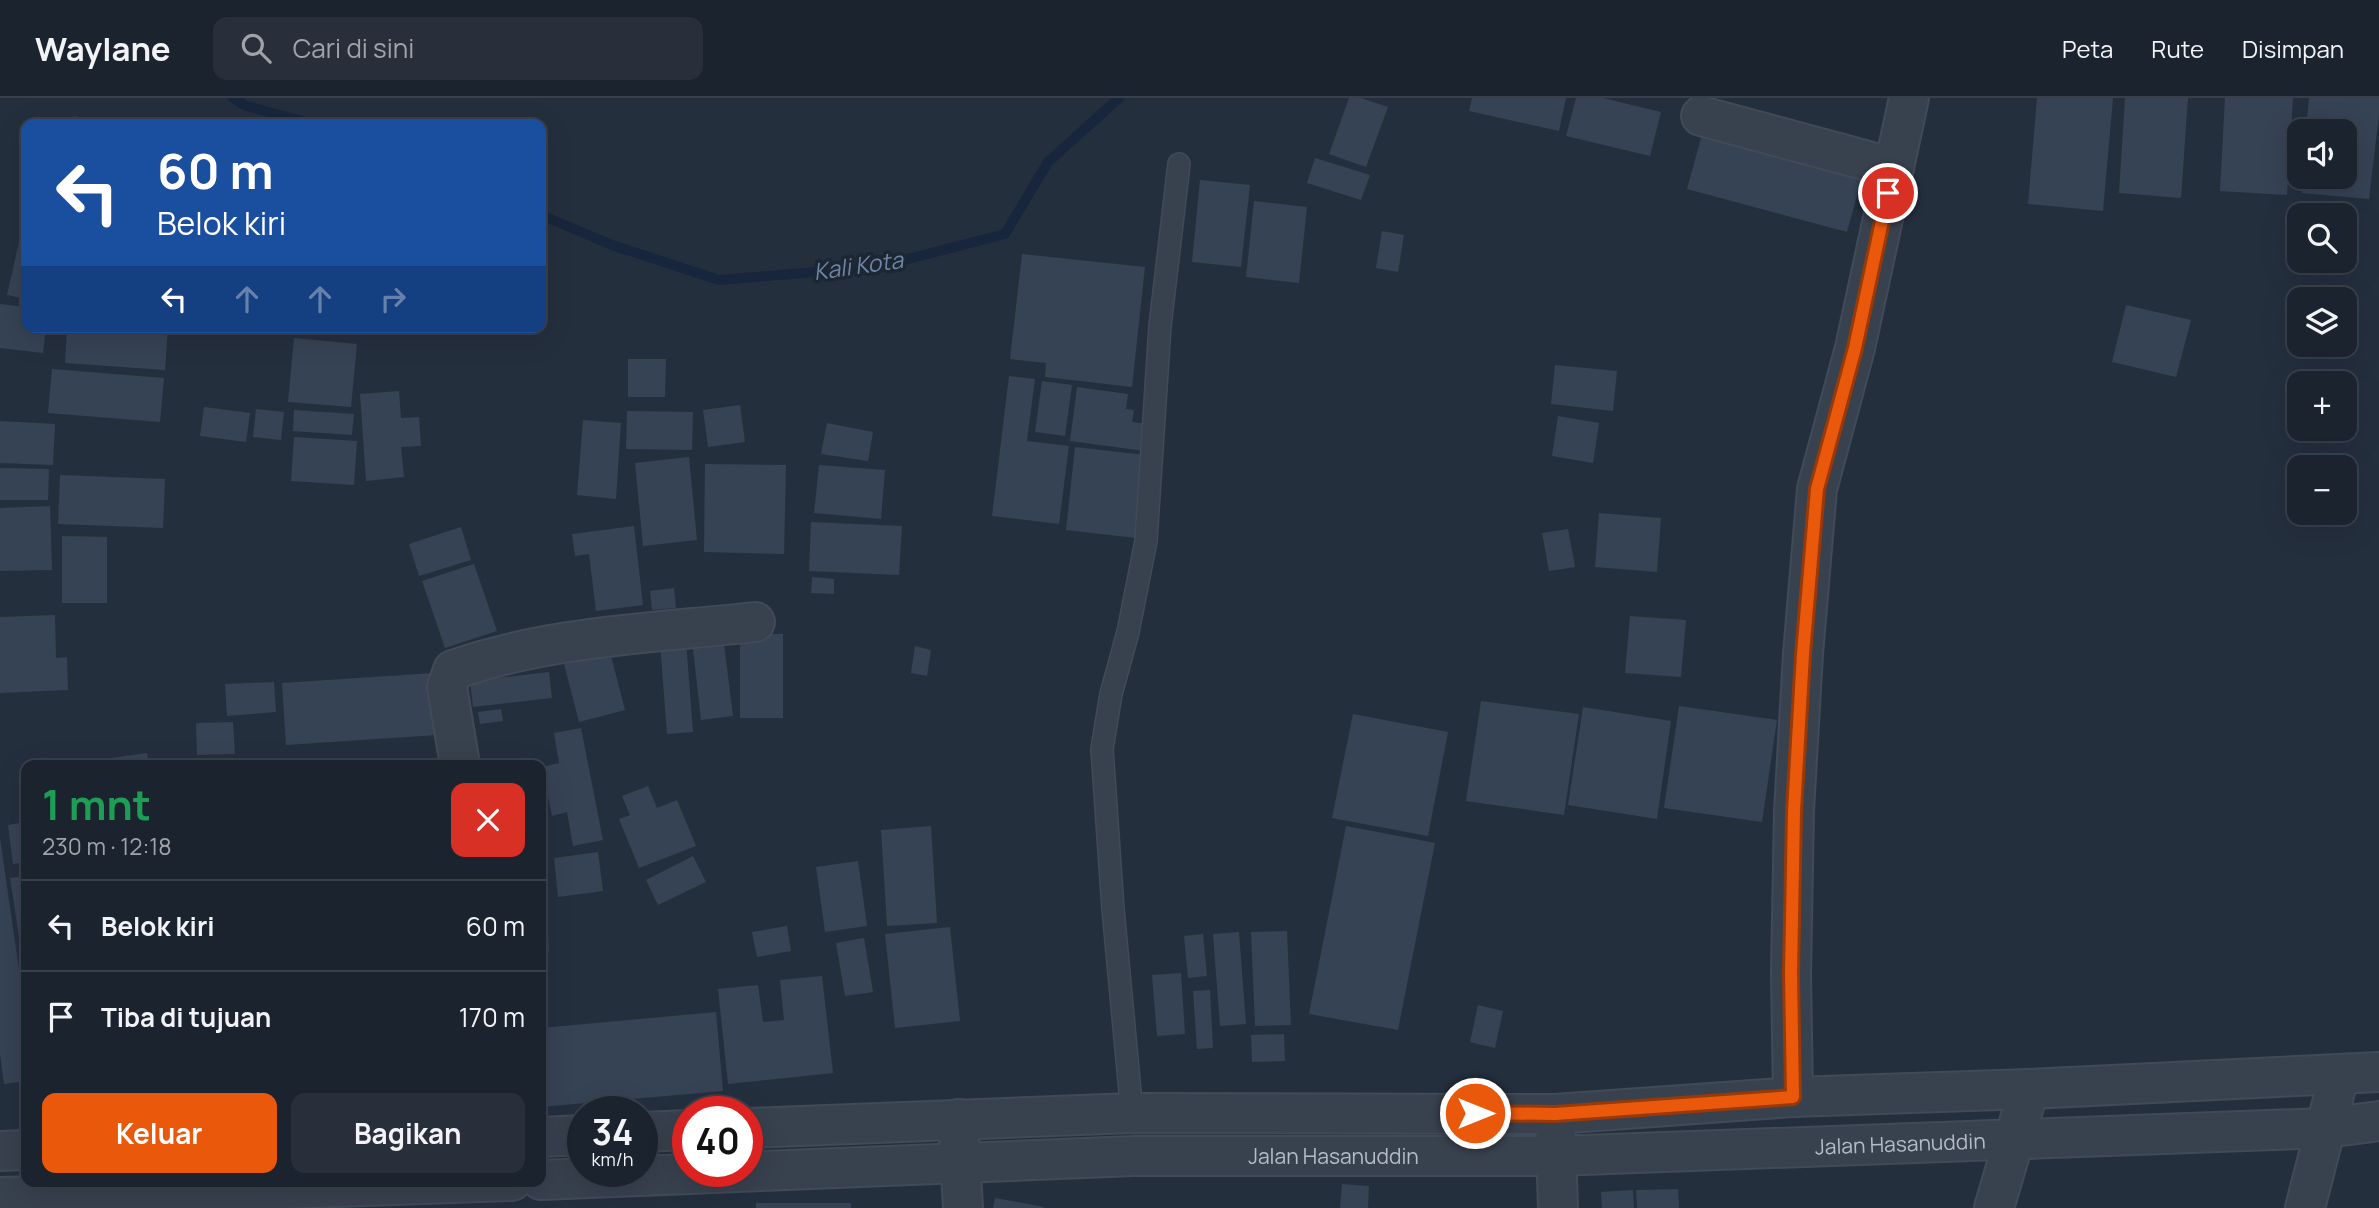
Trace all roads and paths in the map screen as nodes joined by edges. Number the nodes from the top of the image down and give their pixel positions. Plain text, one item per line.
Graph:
1 (1909, 98) edge
2 (1701, 116) dead end
3 (1179, 164) dead end
4 (1894, 168) junction
5 (755, 622) dead end
6 (459, 760) edge
7 (2379, 1072) edge
8 (2339, 1076) junction
9 (2029, 1089) junction
10 (1793, 1097) junction
11 (1132, 1113) junction
12 (1555, 1114) junction
13 (958, 1119) junction
14 (2379, 1121) edge
15 (763, 1127) edge
16 (2326, 1128) junction
17 (567, 1136) edge
18 (546, 1137) edge
19 (2014, 1139) junction
20 (21, 1150) edge
21 (0, 1151) edge
22 (1556, 1156) junction
23 (961, 1164) junction
24 (546, 1180) edge
25 (408, 1187) edge
26 (0, 1196) edge
27 (167, 1201) edge
28 (963, 1208) edge
29 (1558, 1208) edge
30 (1994, 1208) edge
31 (2305, 1208) edge

1 - 4 street
2 - 4 street
3 - 11 lane
4 - 10 street
5 - 6 street
7 - 8 street, Jalan Hasanuddin
8 - 9 street, Jalan Hasanuddin
8 - 16 street
9 - 10 street, Jalan Hasanuddin
9 - 19 street
10 - 12 street, Jalan Hasanuddin
11 - 12 street, Jalan Hasanuddin
11 - 13 street, Jalan Hasanuddin
12 - 22 street
13 - 15 street, Jalan Hasanuddin
13 - 23 street
14 - 16 street, Jalan Hasanuddin
16 - 19 street, Jalan Hasanuddin
16 - 31 street
17 - 18 street
19 - 22 street, Jalan Hasanuddin
19 - 30 street
20 - 21 street
22 - 23 street, Jalan Hasanuddin
22 - 29 street
23 - 24 street, Jalan Hasanuddin
23 - 28 street
25 - 27 street
26 - 27 street

